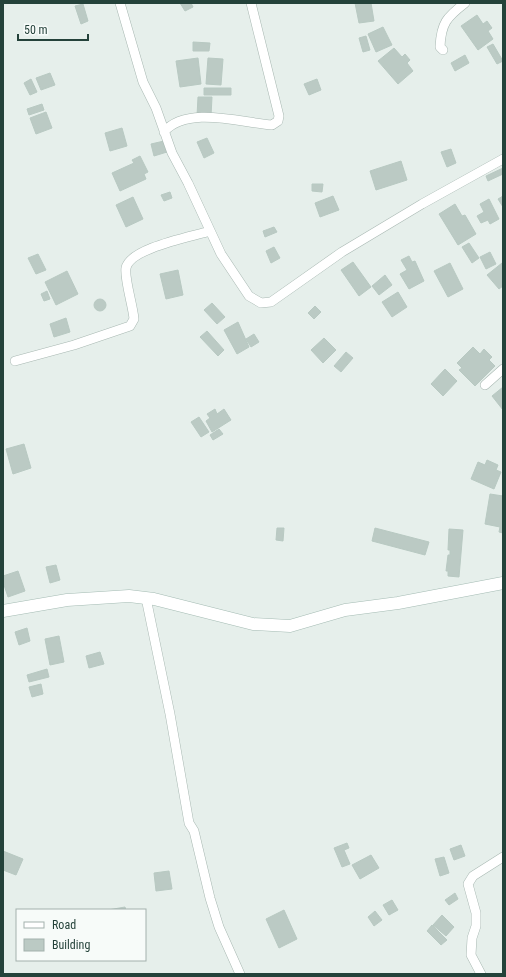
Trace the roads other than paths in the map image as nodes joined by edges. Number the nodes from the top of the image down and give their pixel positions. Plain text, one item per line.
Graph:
1 (120, 3) edge
2 (251, 3) edge
3 (465, 3) edge
4 (443, 50) dead end
5 (164, 132) junction
6 (503, 159) edge
7 (210, 231) junction
8 (15, 361) dead end
9 (503, 369) edge
10 (485, 385) dead end
11 (503, 583) edge
12 (146, 598) junction
13 (3, 611) edge
14 (503, 857) edge
15 (240, 974) edge
16 (481, 974) edge

1 - 5 street
2 - 5 street
3 - 4 street
5 - 7 street
6 - 7 street
7 - 8 street
9 - 10 street
11 - 12 street
12 - 13 street
12 - 15 street
14 - 16 street

